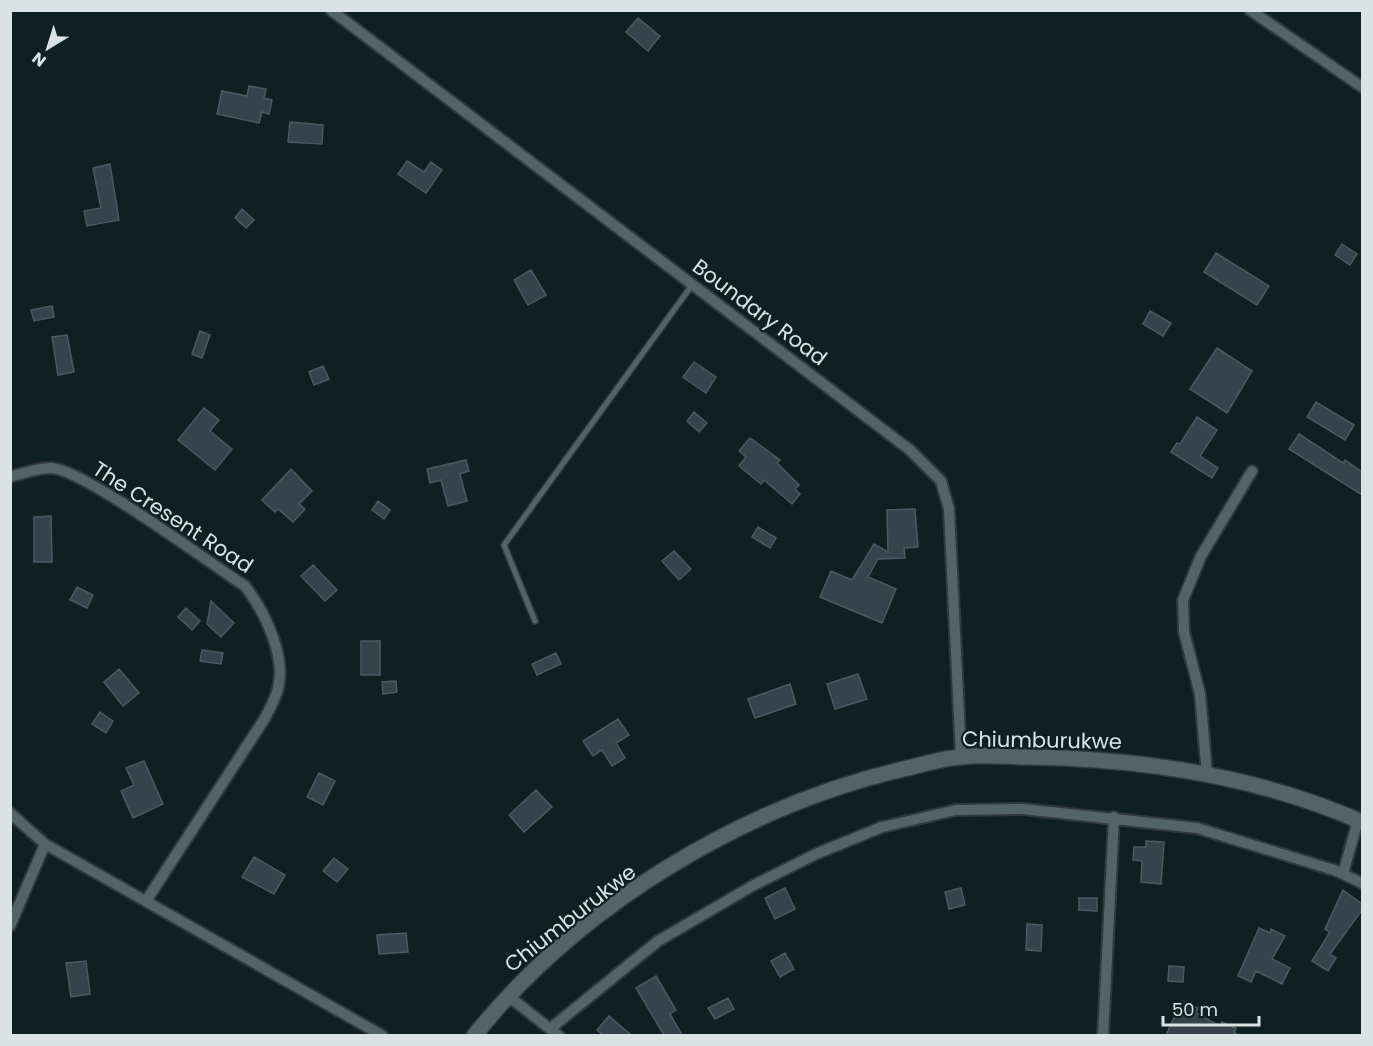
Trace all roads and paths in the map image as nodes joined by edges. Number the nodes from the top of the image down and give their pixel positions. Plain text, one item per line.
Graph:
1 (331, 10) edge
2 (1250, 10) edge
3 (1362, 87) edge
4 (693, 285) junction
5 (1252, 471) dead end
6 (10, 477) edge
7 (535, 621) dead end
8 (961, 757) junction
9 (1207, 774) junction
10 (10, 813) edge
11 (1114, 817) junction
12 (1360, 821) edge
13 (45, 844) junction
14 (1343, 874) junction
15 (1362, 883) edge
16 (146, 901) junction
17 (10, 926) edge
18 (507, 994) junction
19 (555, 1032) edge
20 (383, 1035) edge
21 (474, 1035) edge
22 (1103, 1035) edge

1 - 4 street, Boundary Road
2 - 3 street
4 - 7 lane
4 - 8 street, Boundary Road
5 - 9 street
6 - 16 street, The Cresent Road
8 - 9 street, Chiumburukwe
8 - 18 street, Chiumburukwe
9 - 12 street, Chiumburukwe
10 - 13 street
11 - 14 street
11 - 19 street
11 - 22 street
12 - 14 street
13 - 16 street
13 - 17 street
14 - 15 street
16 - 20 street
18 - 19 street
18 - 21 street, Chiumburukwe

